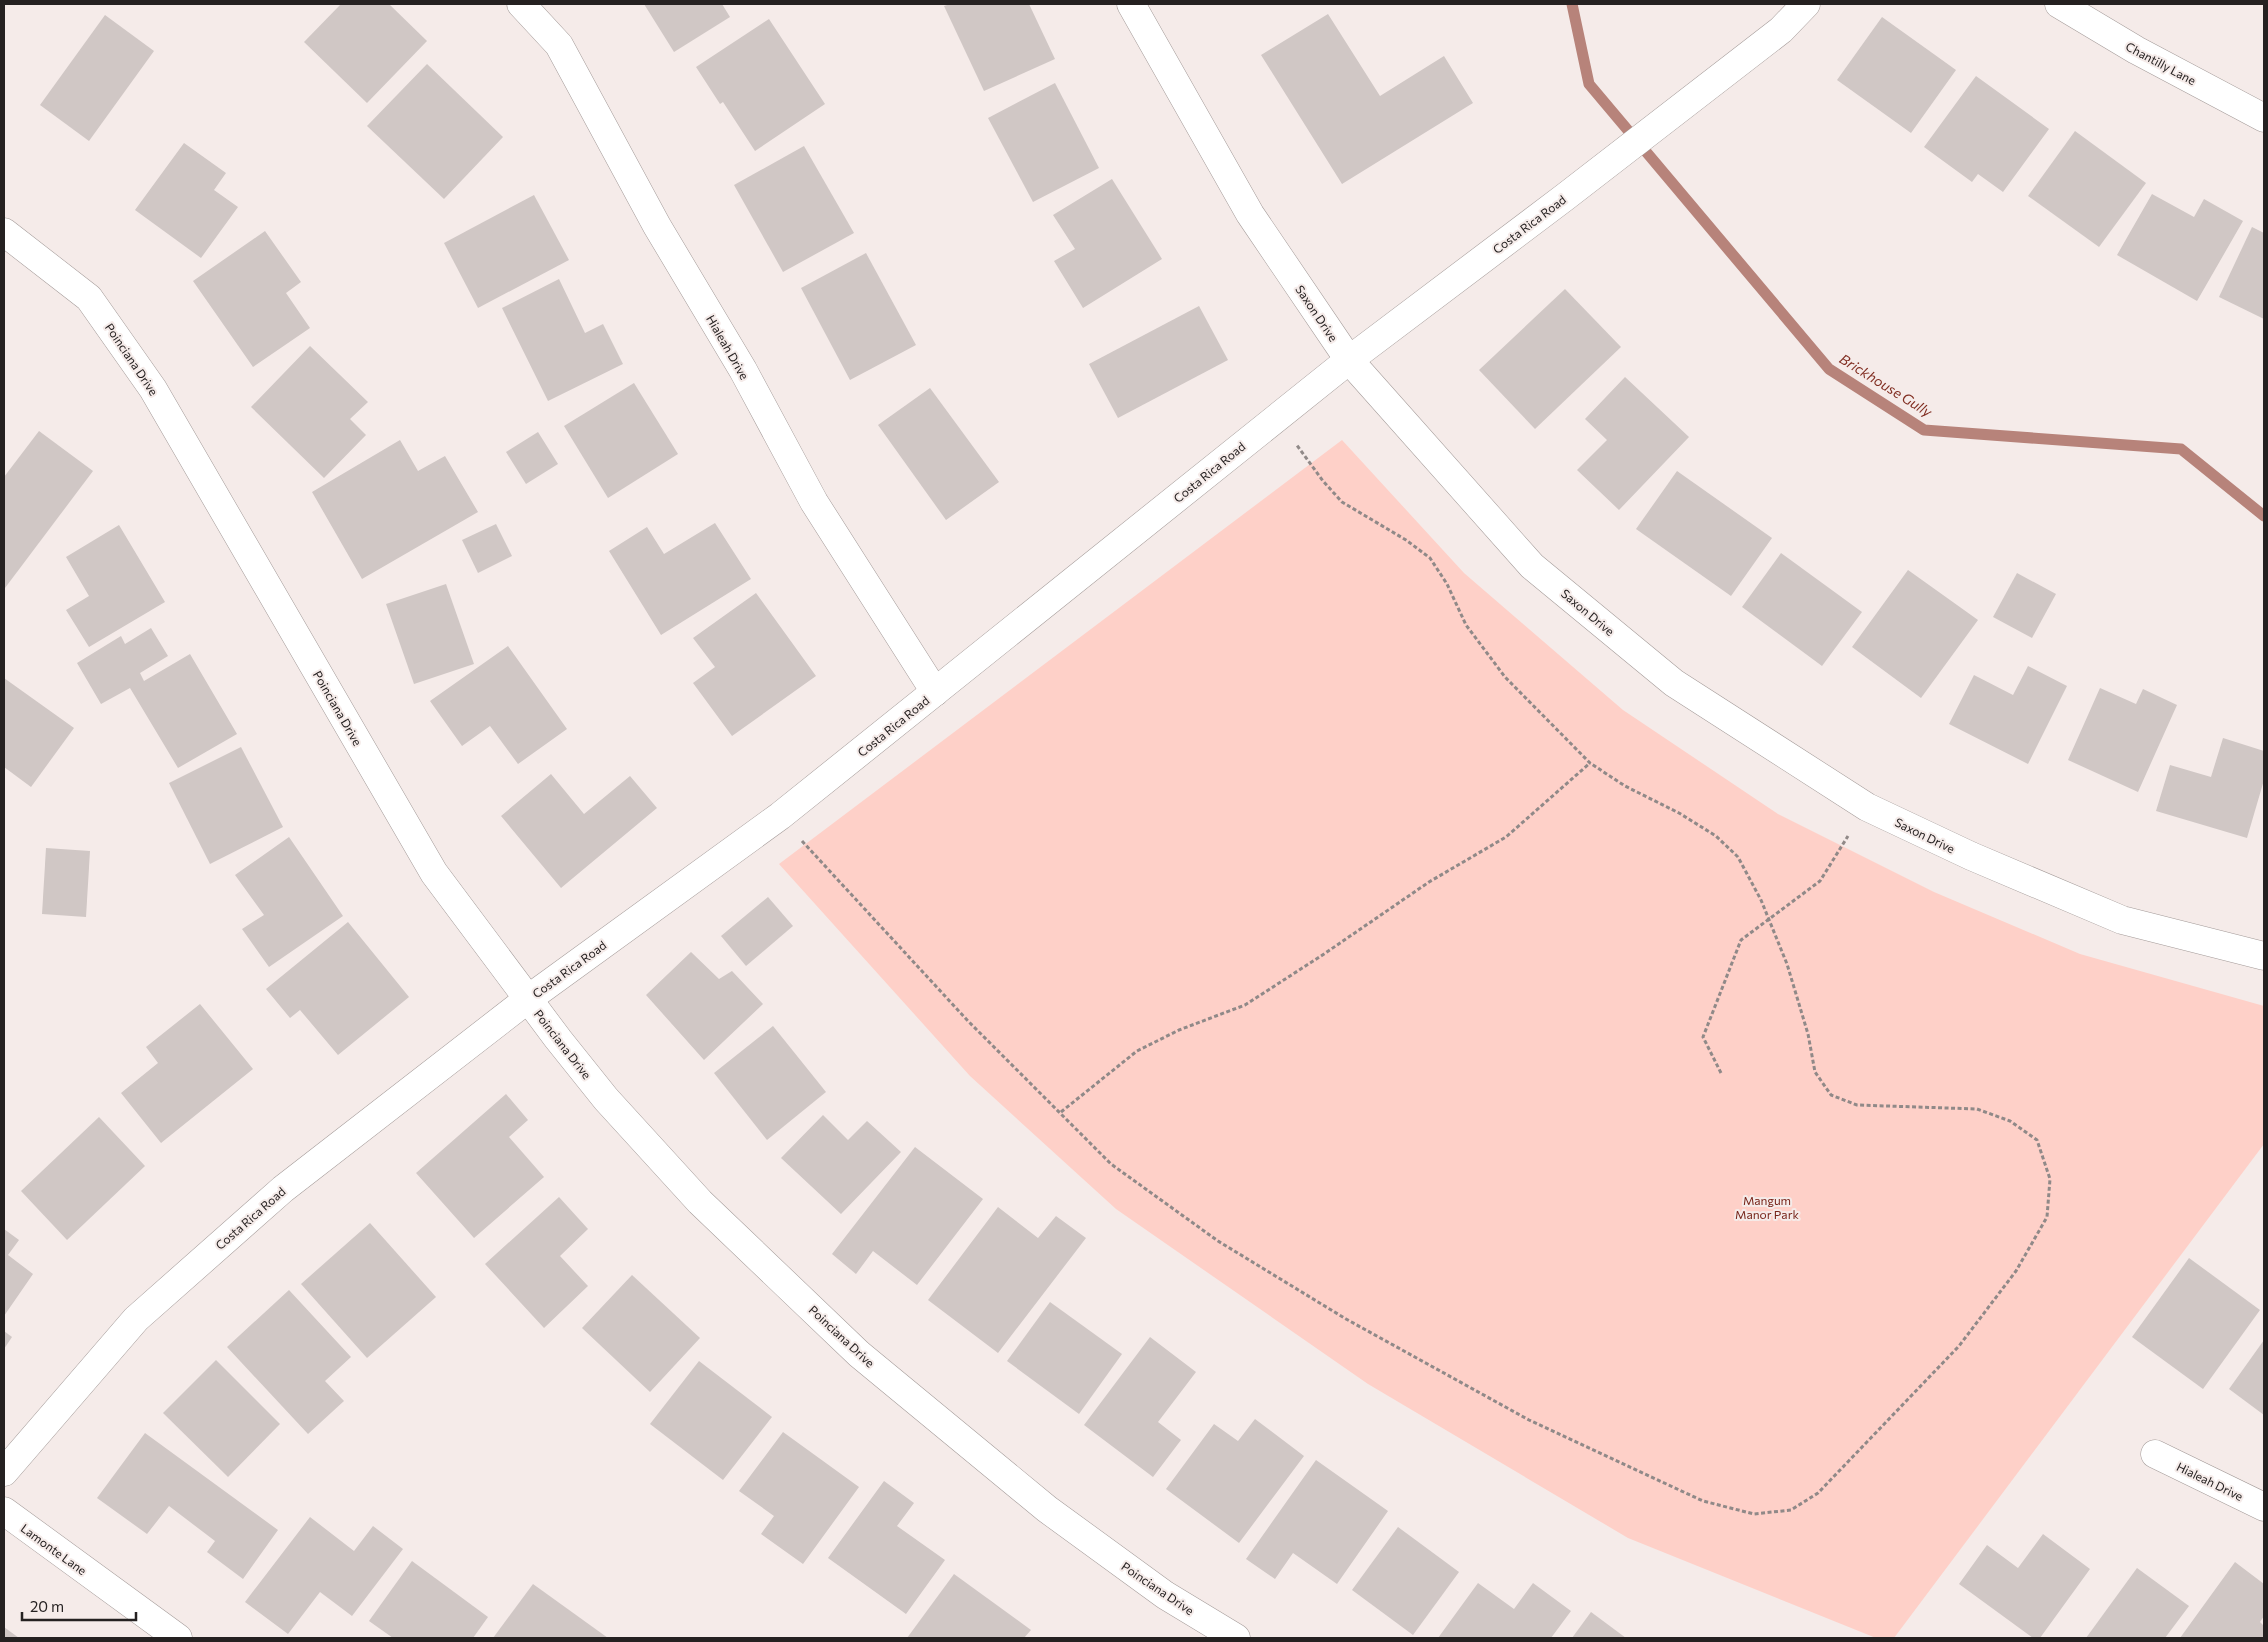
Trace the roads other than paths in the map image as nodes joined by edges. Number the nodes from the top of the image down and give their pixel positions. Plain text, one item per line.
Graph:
1 (521, 4) edge
2 (1131, 4) edge
3 (1806, 4) edge
4 (2060, 4) edge
5 (2264, 118) edge
6 (4, 232) edge
7 (1349, 360) junction
8 (935, 692) junction
9 (2264, 956) edge
10 (528, 999) junction
11 (2155, 1454) dead end
12 (4, 1472) edge
13 (2264, 1507) edge
14 (4, 1511) edge
15 (178, 1638) edge
16 (1236, 1638) edge

1 - 8 street, Hialeah Drive
2 - 7 street, Saxon Drive
3 - 7 street, Costa Rica Road
4 - 5 street, Chantilly Lane
6 - 10 street, Poinciana Drive
7 - 8 street, Costa Rica Road
7 - 9 street, Saxon Drive
8 - 10 street, Costa Rica Road
10 - 12 street, Costa Rica Road
10 - 16 street, Poinciana Drive
11 - 13 street, Hialeah Drive
14 - 15 street, Lamonte Lane

